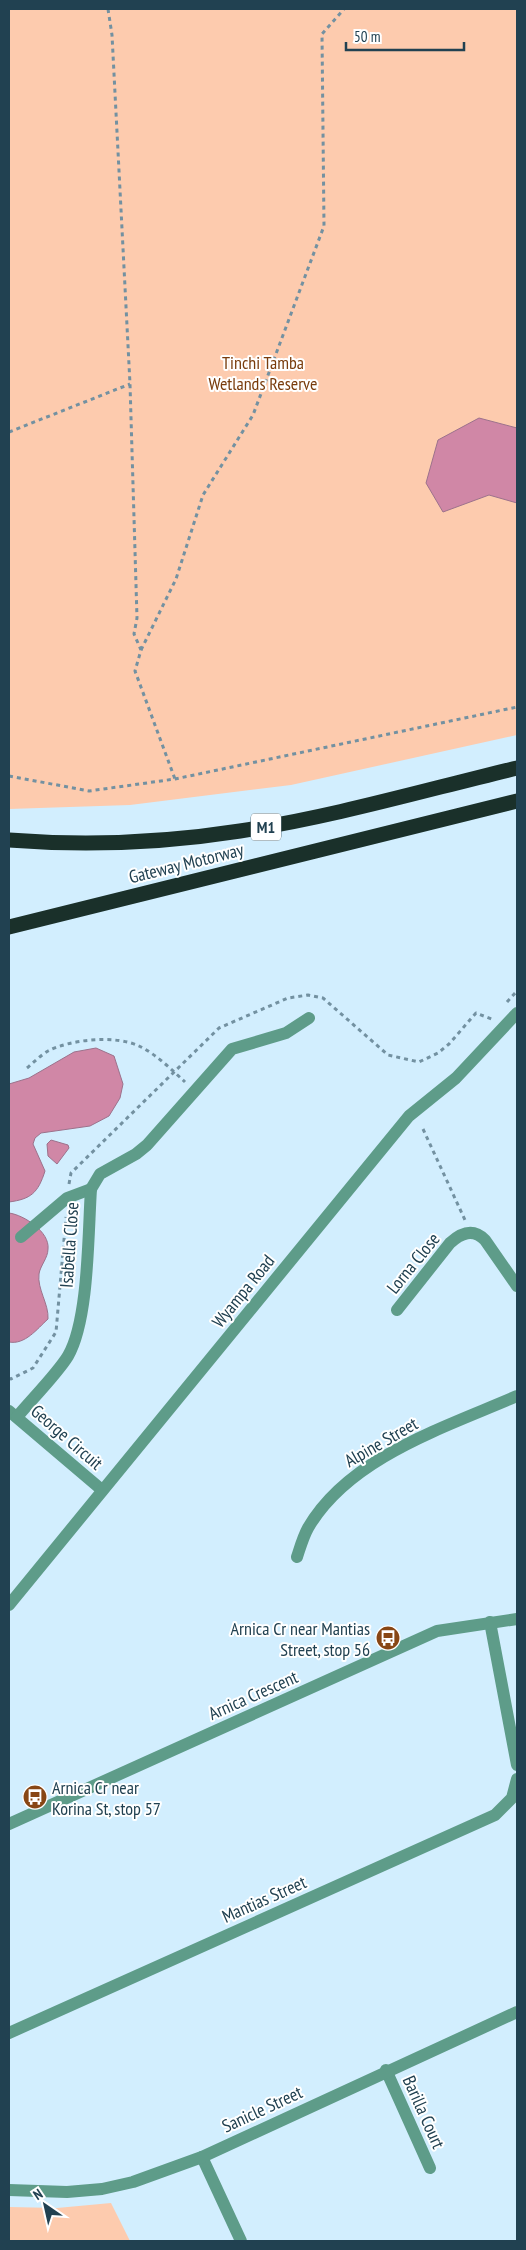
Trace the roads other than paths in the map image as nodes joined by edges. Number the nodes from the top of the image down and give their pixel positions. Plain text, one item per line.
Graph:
1 (517, 768) edge
2 (517, 800) edge
3 (9, 840) edge
4 (9, 927) edge
5 (517, 1013) edge
6 (309, 1018) dead end
7 (91, 1189) junction
8 (21, 1237) dead end
9 (517, 1286) edge
10 (397, 1310) dead end
11 (517, 1396) edge
12 (13, 1414) edge
13 (102, 1490) junction
14 (297, 1557) dead end
15 (9, 1606) edge
16 (517, 1619) edge
17 (490, 1622) junction
18 (517, 1765) edge
19 (517, 1779) edge
20 (9, 1824) edge
21 (517, 2012) edge
22 (9, 2033) edge
23 (386, 2070) junction
24 (202, 2157) junction
25 (430, 2168) dead end
26 (9, 2190) edge
27 (241, 2241) edge

1 - 3 highway, Gateway Motorway / M1
2 - 4 highway, Gateway Motorway / M1
5 - 13 street, Wyampa Road
6 - 7 street, Isabella Close
7 - 8 street
7 - 12 street, Isabella Close
9 - 10 street, Lorna Close
11 - 14 street, Alpine Street
12 - 13 street, George Circuit
13 - 15 street, Wyampa Road
16 - 17 street, Arnica Crescent
17 - 18 street
17 - 20 street, Arnica Crescent
19 - 22 street, Mantias Street
21 - 23 street, Sanicle Street
23 - 24 street, Sanicle Street
23 - 25 street, Barilla Court
24 - 26 street, Sanicle Street
24 - 27 street

